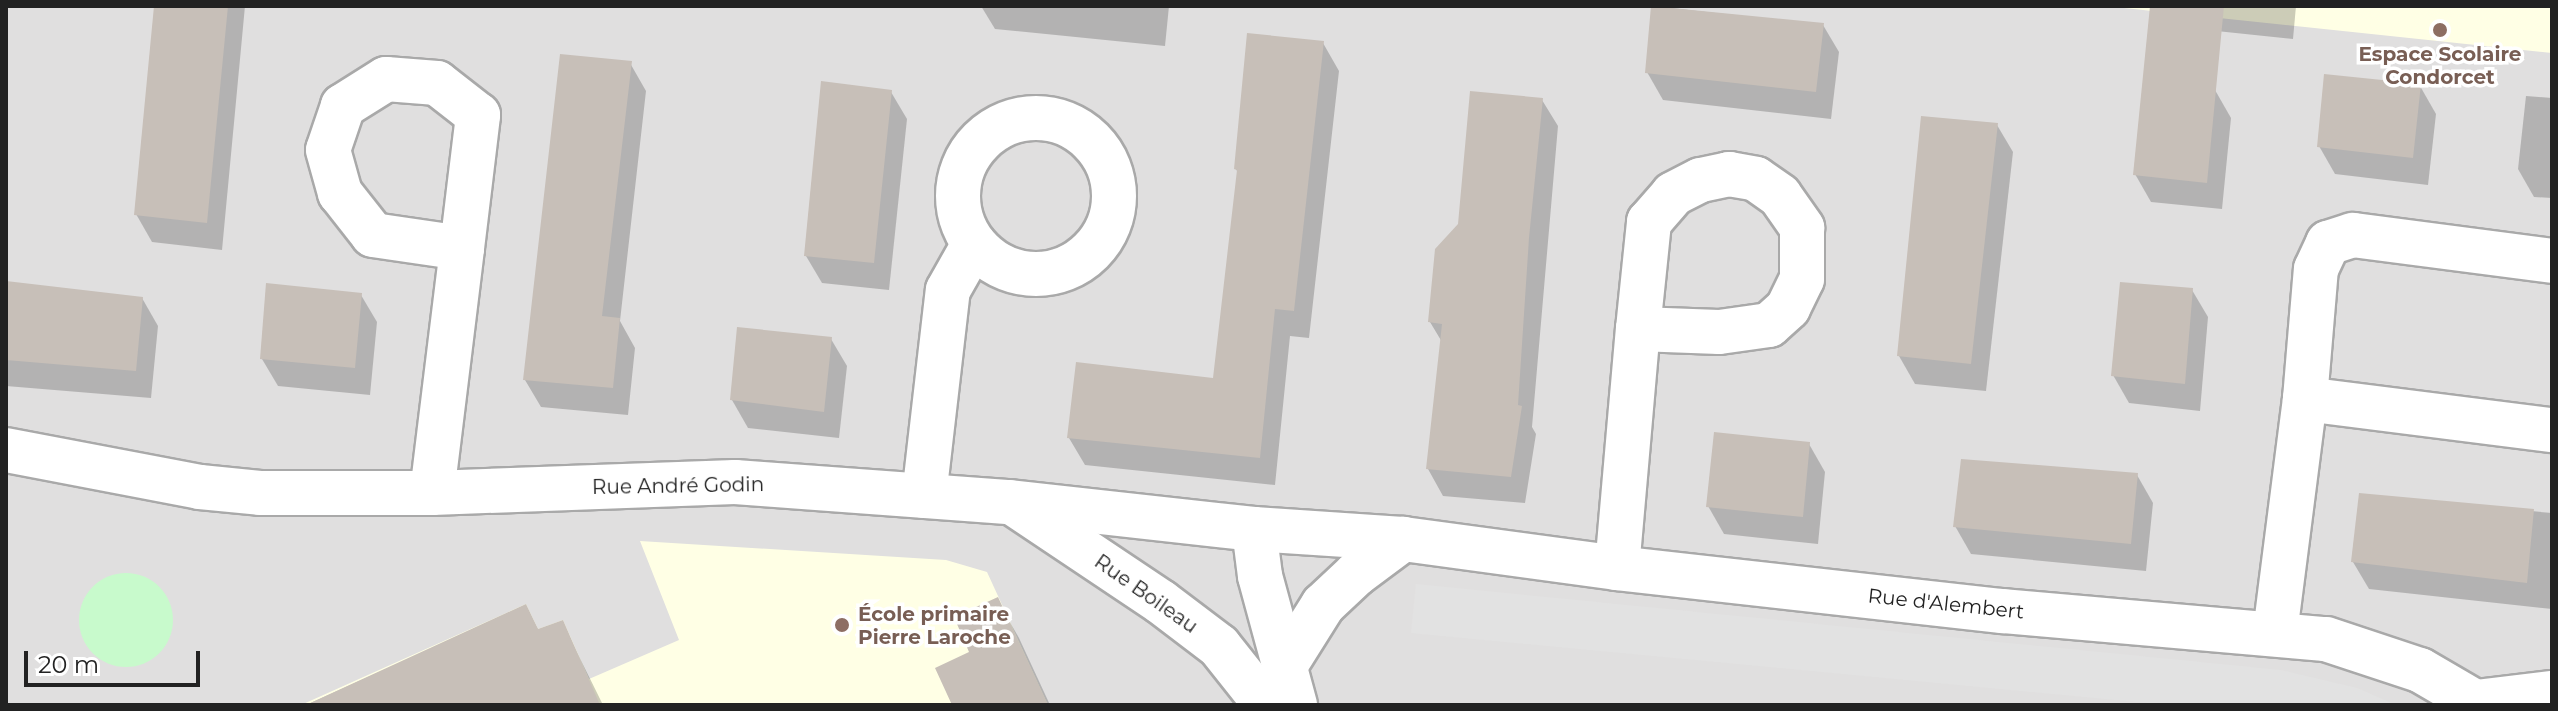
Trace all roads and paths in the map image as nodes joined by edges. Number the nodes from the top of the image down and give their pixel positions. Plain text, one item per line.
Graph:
1 (974, 244) dead end
2 (462, 248) dead end
3 (2552, 261) edge
4 (1638, 329) dead end
5 (2305, 399) junction
6 (2552, 430) edge
7 (6, 450) edge
8 (432, 493) junction
9 (924, 496) junction
10 (1010, 502) junction
11 (1254, 529) junction
12 (1403, 539) junction
13 (1617, 568) junction
14 (2275, 633) junction
15 (1290, 684) edge
16 (2552, 693) edge
17 (2478, 703) edge
18 (1266, 705) edge

1 - 9 street
2 - 8 street
3 - 5 street
4 - 13 street
5 - 6 street
5 - 14 street
7 - 8 street, Rue André Godin
8 - 9 street, Rue André Godin
9 - 10 street, Rue André Godin
10 - 11 street, Rue André Godin
10 - 18 street, Rue Boileau
11 - 12 street, Rue André Godin
11 - 15 street
12 - 13 street, Rue d'Alembert
12 - 15 street
13 - 14 street, Rue d'Alembert
14 - 17 street, Rue d'Alembert
16 - 17 street, Rue d'Alembert

